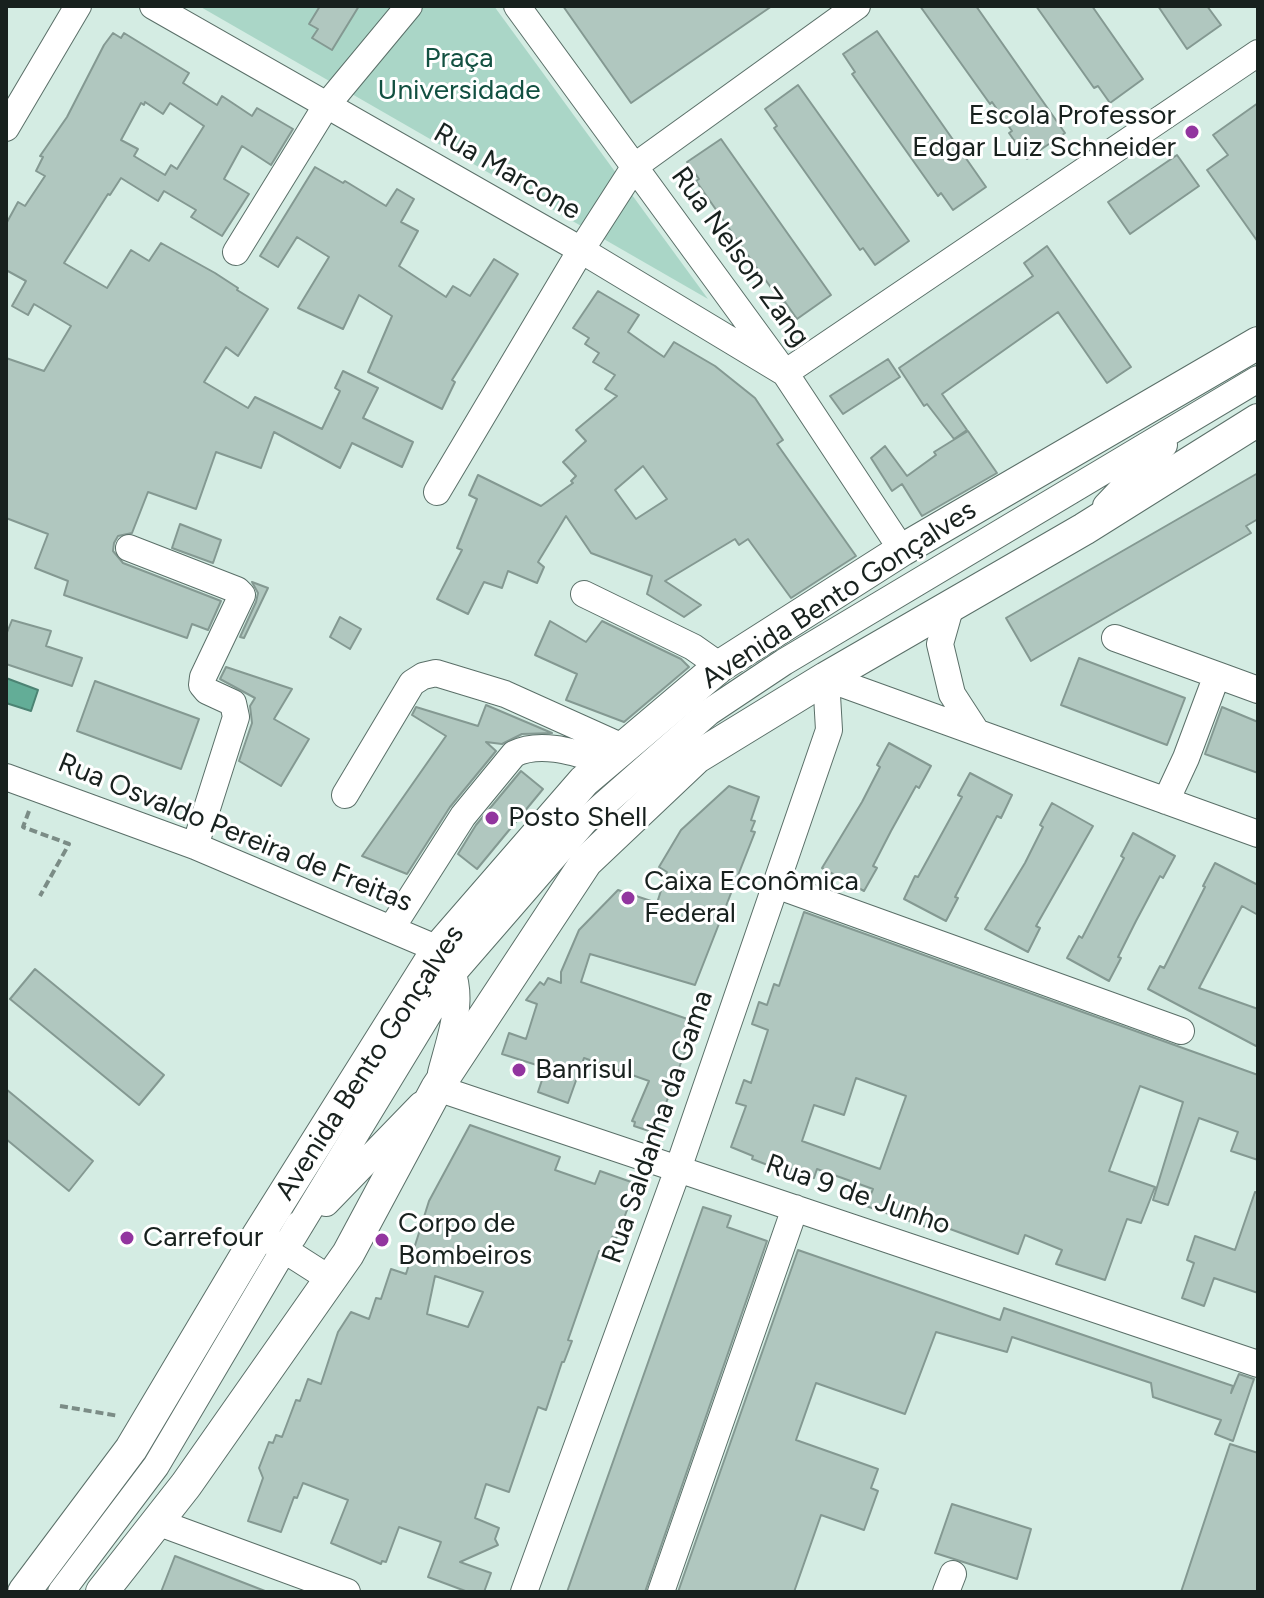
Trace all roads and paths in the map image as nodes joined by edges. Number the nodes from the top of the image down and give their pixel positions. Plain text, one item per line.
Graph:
1 (78, 6) edge
2 (153, 6) edge
3 (409, 6) edge
4 (517, 6) edge
5 (857, 6) edge
6 (1258, 53) edge
7 (326, 106) junction
8 (6, 128) edge
9 (635, 166) junction
10 (581, 250) junction
11 (236, 252) dead end
12 (1258, 343) edge
13 (785, 373) junction
14 (1258, 379) edge
15 (1187, 420) junction
16 (1258, 420) edge
17 (1045, 467) junction
18 (437, 492) dead end
19 (1084, 529) junction
20 (129, 548) dead end
21 (902, 550) junction
22 (584, 594) dead end
23 (951, 605) junction
24 (1115, 638) dead end
25 (720, 666) junction
26 (1217, 675) junction
27 (826, 678) junction
28 (1258, 690) edge
29 (976, 731) junction
30 (616, 755) junction
31 (6, 777) edge
32 (37, 788) junction
33 (345, 795) dead end
34 (1166, 801) junction
35 (1258, 834) edge
36 (195, 846) junction
37 (776, 885) junction
38 (40, 896) dead end
39 (391, 929) junction
40 (446, 960) junction
41 (1181, 1031) dead end
42 (437, 1088) junction
43 (678, 1169) junction
44 (795, 1208) junction
45 (279, 1240) junction
46 (330, 1279) junction
47 (1258, 1364) edge
48 (60, 1406) dead end
49 (115, 1427) dead end
50 (157, 1522) junction
51 (24, 1592) edge
52 (61, 1592) edge
53 (102, 1592) edge
54 (347, 1592) edge
55 (524, 1592) edge
56 (661, 1592) edge

1 - 8 street
2 - 7 street, Rua Marcone
3 - 7 street
4 - 9 street, Rua Nelson Zang
5 - 9 street
6 - 13 street
7 - 10 street, Rua Marcone
7 - 11 street
9 - 10 street
9 - 13 street, Rua Nelson Zang
10 - 13 street, Rua Marcone
10 - 18 street
12 - 17 main road, Avenida Bento Gonçalves
13 - 21 street, Rua Nelson Zang
14 - 15 street
15 - 17 street
15 - 19 street
15 - 40 street
16 - 19 main road
17 - 21 main road, Avenida Bento Gonçalves
19 - 23 main road
20 - 36 street
21 - 25 main road, Avenida Bento Gonçalves
22 - 25 street
23 - 27 main road
23 - 29 street
24 - 26 street
25 - 30 main road, Avenida Bento Gonçalves
26 - 28 street
26 - 34 street
27 - 29 street
27 - 37 street, Rua Saldanha da Gama
27 - 42 main road
29 - 34 street
30 - 33 street
30 - 39 street
30 - 40 main road, Avenida Bento Gonçalves
31 - 32 street, Rua Osvaldo Pereira de Freitas
32 - 36 street, Rua Osvaldo Pereira de Freitas
32 - 38 path
34 - 35 street
36 - 39 street, Rua Osvaldo Pereira de Freitas
37 - 41 street
37 - 43 street, Rua Saldanha da Gama
39 - 40 street, Rua Osvaldo Pereira de Freitas
40 - 42 street
40 - 45 main road, Avenida Bento Gonçalves
42 - 43 street, Rua 9 de Junho
42 - 45 street
42 - 46 main road
43 - 44 street, Rua 9 de Junho
43 - 55 street, Rua Saldanha da Gama
44 - 47 street, Rua 9 de Junho
44 - 56 street
45 - 46 street
45 - 51 main road, Avenida Bento Gonçalves
45 - 52 street
46 - 50 main road
48 - 49 path
50 - 53 main road
50 - 54 street

